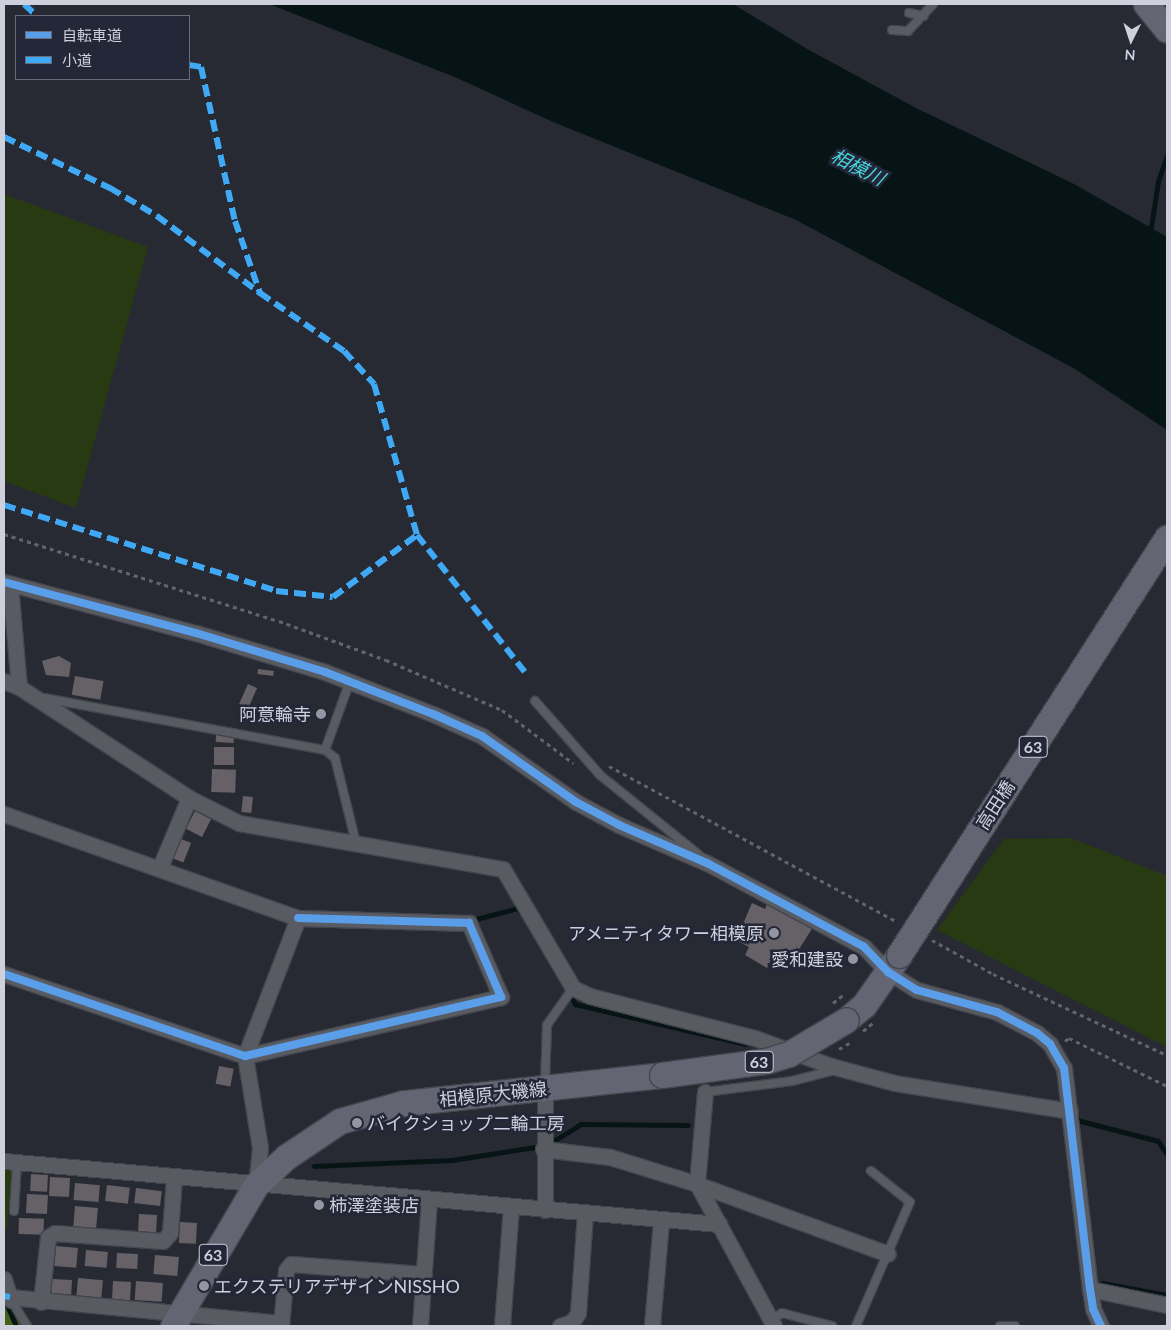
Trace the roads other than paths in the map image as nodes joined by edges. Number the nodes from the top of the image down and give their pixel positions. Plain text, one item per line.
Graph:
1 (933, 4) edge
2 (1146, 4) edge
3 (909, 13) dead end
4 (924, 16) junction
5 (892, 30) dead end
6 (1167, 30) edge
7 (1167, 538) edge
8 (7, 583) edge
9 (4, 681) edge
10 (349, 684) junction
11 (19, 687) junction
12 (36, 697) junction
13 (535, 701) dead end
14 (325, 750) junction
15 (189, 798) junction
16 (4, 814) edge
17 (356, 845) junction
18 (706, 863) junction
19 (160, 866) junction
20 (298, 918) junction
21 (893, 964) junction
22 (4, 974) edge
23 (572, 989) junction
24 (245, 1056) junction
25 (841, 1068) junction
26 (545, 1088) junction
27 (705, 1092) joint
28 (1070, 1111) junction
29 (543, 1149) junction
30 (11, 1162) edge
31 (871, 1171) dead end
32 (174, 1177) junction
33 (697, 1184) junction
34 (256, 1185) junction
35 (429, 1200) junction
36 (511, 1207) junction
37 (545, 1210) junction
38 (14, 1211) dead end
39 (585, 1213) junction
40 (661, 1220) junction
41 (719, 1224) junction
42 (888, 1254) junction
43 (422, 1274) junction
44 (4, 1279) edge
45 (1090, 1289) junction
46 (11, 1299) junction
47 (41, 1302) junction
48 (1167, 1304) edge
49 (176, 1321) edge
50 (772, 1323) edge
51 (281, 1325) edge
52 (26, 1326) edge
53 (420, 1326) edge
54 (502, 1326) edge
55 (560, 1326) edge
56 (652, 1326) edge
57 (832, 1326) edge
58 (856, 1326) edge
59 (1000, 1326) edge
60 (1015, 1326) edge
61 (1102, 1326) edge

1 - 4 lane
2 - 6 main road
3 - 4 lane
4 - 5 lane
7 - 21 main road, 高田橋 / 63, bridge
8 - 10 street
8 - 11 street
9 - 11 street
10 - 14 lane
10 - 18 street
11 - 12 street
12 - 14 lane
12 - 15 street
13 - 18 lane
14 - 17 lane
15 - 17 street
15 - 19 street
16 - 19 street
17 - 23 street
18 - 21 street
19 - 20 street
20 - 24 street
20 - 24 street
21 - 26 main road, 相模原大磯線 / 63, bridge
21 - 28 street
22 - 24 street
23 - 25 street
23 - 26 lane
24 - 34 street
25 - 27 lane
25 - 28 street
26 - 29 street
26 - 34 main road, 相模原大磯線 / 63
27 - 33 street
28 - 45 street
29 - 33 street
29 - 37 street
30 - 32 street
30 - 38 lane
31 - 42 lane
32 - 34 street
32 - 47 street
33 - 41 street
33 - 42 street
34 - 35 street
34 - 49 main road, 相模原大磯線 / 63
35 - 36 street
35 - 43 street
36 - 37 street
36 - 54 street
37 - 39 street
39 - 40 street
39 - 55 street
40 - 41 street
40 - 56 street
41 - 50 street
42 - 58 lane
43 - 51 street
43 - 53 street
44 - 46 street
45 - 48 street
45 - 61 street
46 - 47 street
46 - 52 lane
47 - 49 street
49 - 51 street
50 - 57 lane
59 - 60 lane

